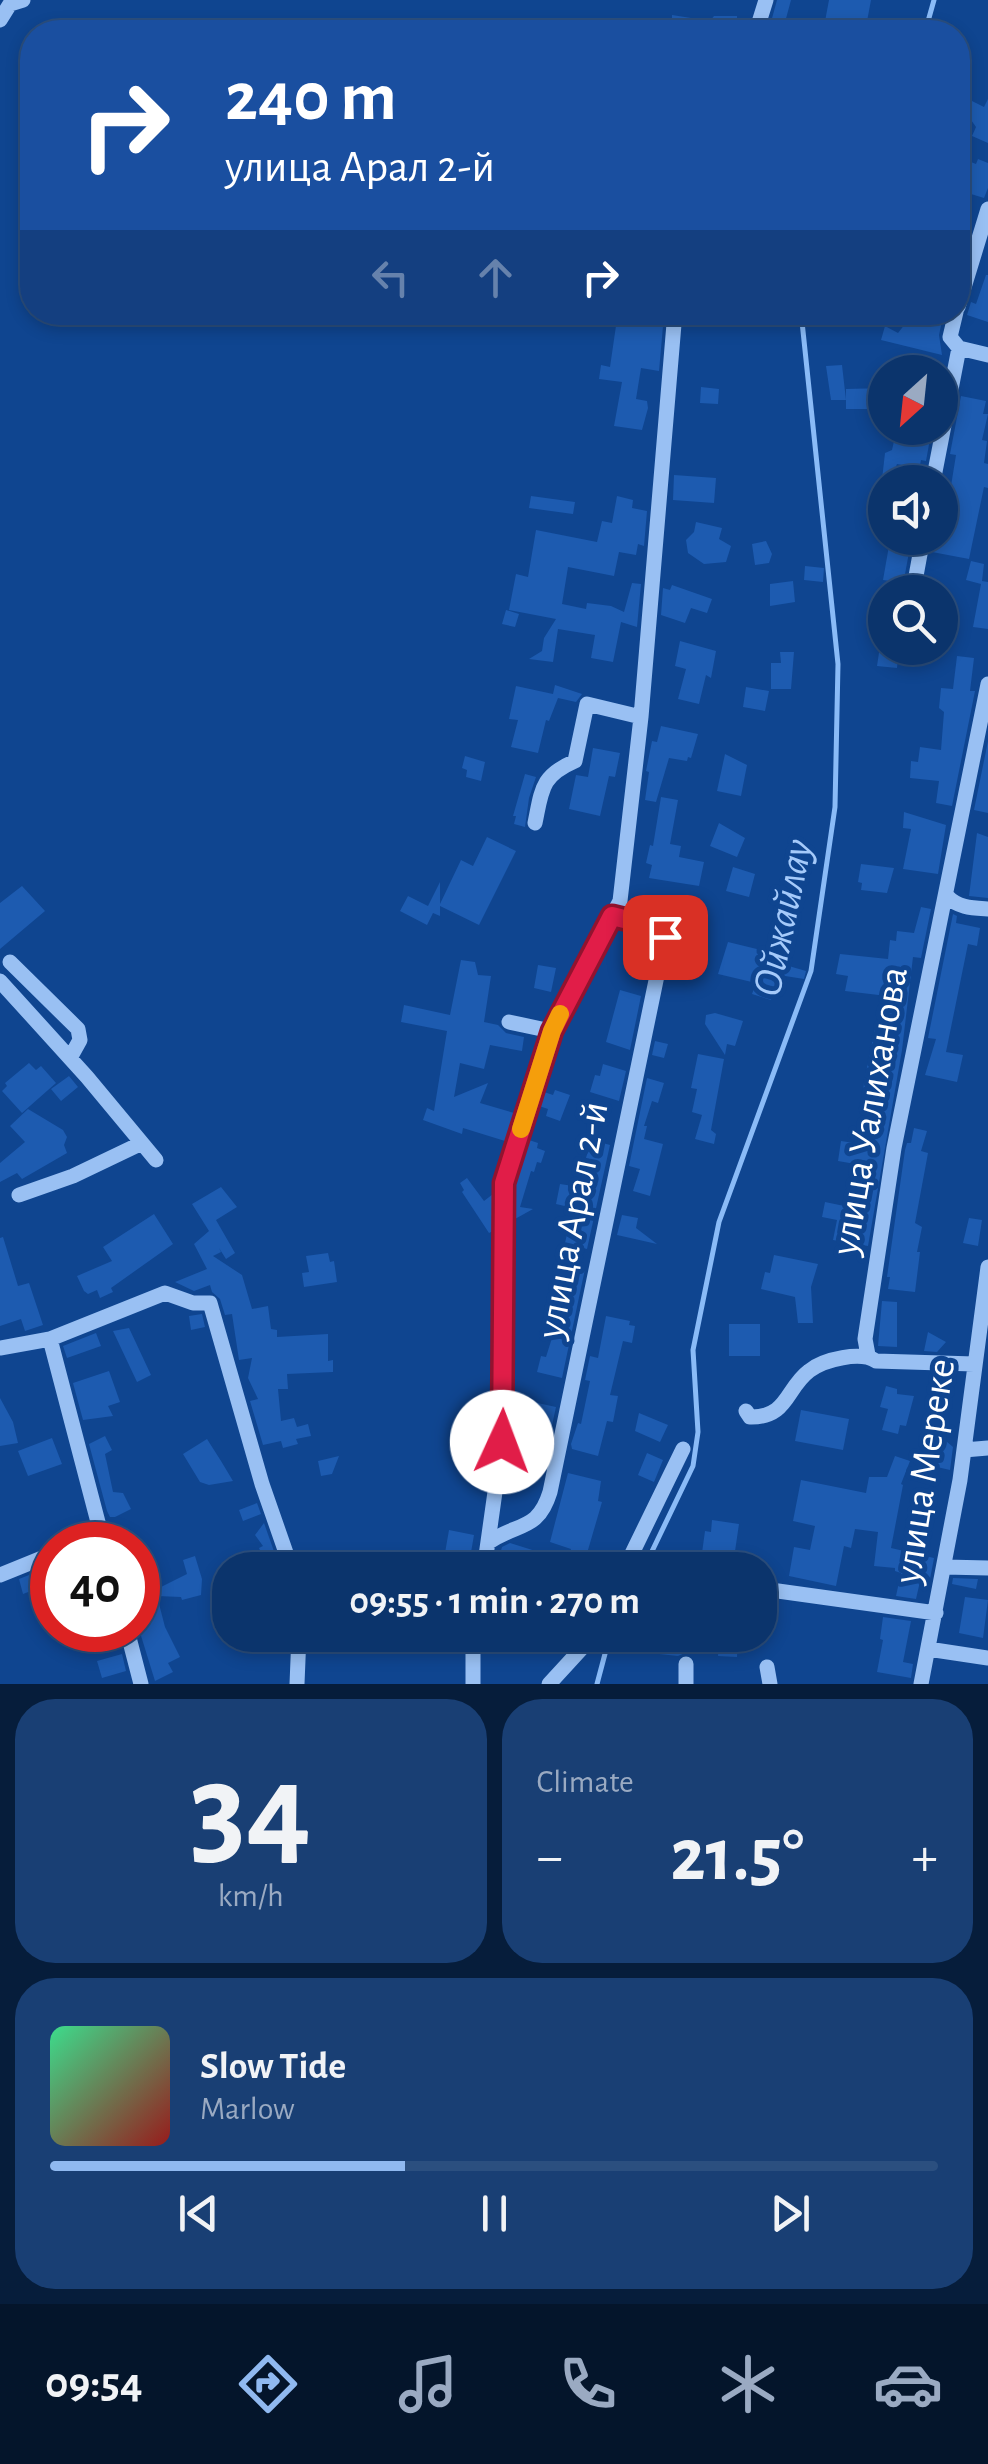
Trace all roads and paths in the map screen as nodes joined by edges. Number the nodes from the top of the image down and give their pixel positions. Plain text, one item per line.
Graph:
1 (23, 0) edge
2 (0, 20) edge
3 (988, 208) edge
4 (970, 265) edge
5 (673, 325) edge
6 (953, 325) edge
7 (959, 348) junction
8 (988, 355) edge
9 (935, 465) edge
10 (988, 684) edge
11 (641, 716) junction
12 (535, 823) dead end
13 (947, 896) junction
14 (988, 909) edge
15 (612, 916) junction
16 (10, 962) dead end
17 (0, 981) edge
18 (509, 1022) dead end
19 (552, 1031) junction
20 (70, 1058) junction
21 (142, 1143) junction
22 (156, 1160) dead end
23 (19, 1194) dead end
24 (988, 1267) edge
25 (50, 1339) junction
26 (867, 1347) junction
27 (0, 1348) edge
28 (974, 1364) junction
29 (746, 1411) dead end
30 (988, 1448) edge
31 (684, 1449) dead end
32 (964, 1450) junction
33 (98, 1522) edge
34 (489, 1542) junction
35 (286, 1552) edge
36 (487, 1552) edge
37 (633, 1552) edge
38 (30, 1563) edge
39 (945, 1567) junction
40 (988, 1568) edge
41 (0, 1575) edge
42 (778, 1591) dead end
43 (936, 1613) junction
44 (928, 1650) junction
45 (132, 1652) edge
46 (298, 1652) edge
47 (474, 1652) edge
48 (578, 1652) edge
49 (988, 1658) edge
50 (686, 1664) dead end
51 (766, 1667) dead end
52 (140, 1684) edge
53 (297, 1684) edge
54 (473, 1684) edge
55 (549, 1684) edge
56 (686, 1684) edge
57 (770, 1684) edge
58 (920, 1684) edge

1 - 2 street
3 - 4 street
5 - 11 street
6 - 7 street
7 - 8 street
7 - 9 street
10 - 13 street, улица Уалиханова
11 - 12 street
11 - 15 street
13 - 14 street
13 - 26 street, улица Уалиханова
15 - 19 street
15 - 34 street, улица Арал 2-й
16 - 20 street
17 - 20 street
18 - 19 street
19 - 34 street
20 - 21 street
21 - 22 street
21 - 23 street
24 - 28 street, улица Мереке
25 - 27 street
25 - 33 street
25 - 35 street
26 - 28 street
26 - 29 street
28 - 32 street, улица Мереке
30 - 32 street
31 - 37 street
32 - 39 street, улица Мереке
34 - 36 street
38 - 41 street
39 - 40 street
39 - 43 street, улица Мереке
42 - 43 street
43 - 44 street, улица Мереке
44 - 49 street
44 - 58 street, улица Мереке
45 - 52 street
46 - 53 street
47 - 54 street
48 - 55 street
50 - 56 street
51 - 57 street

